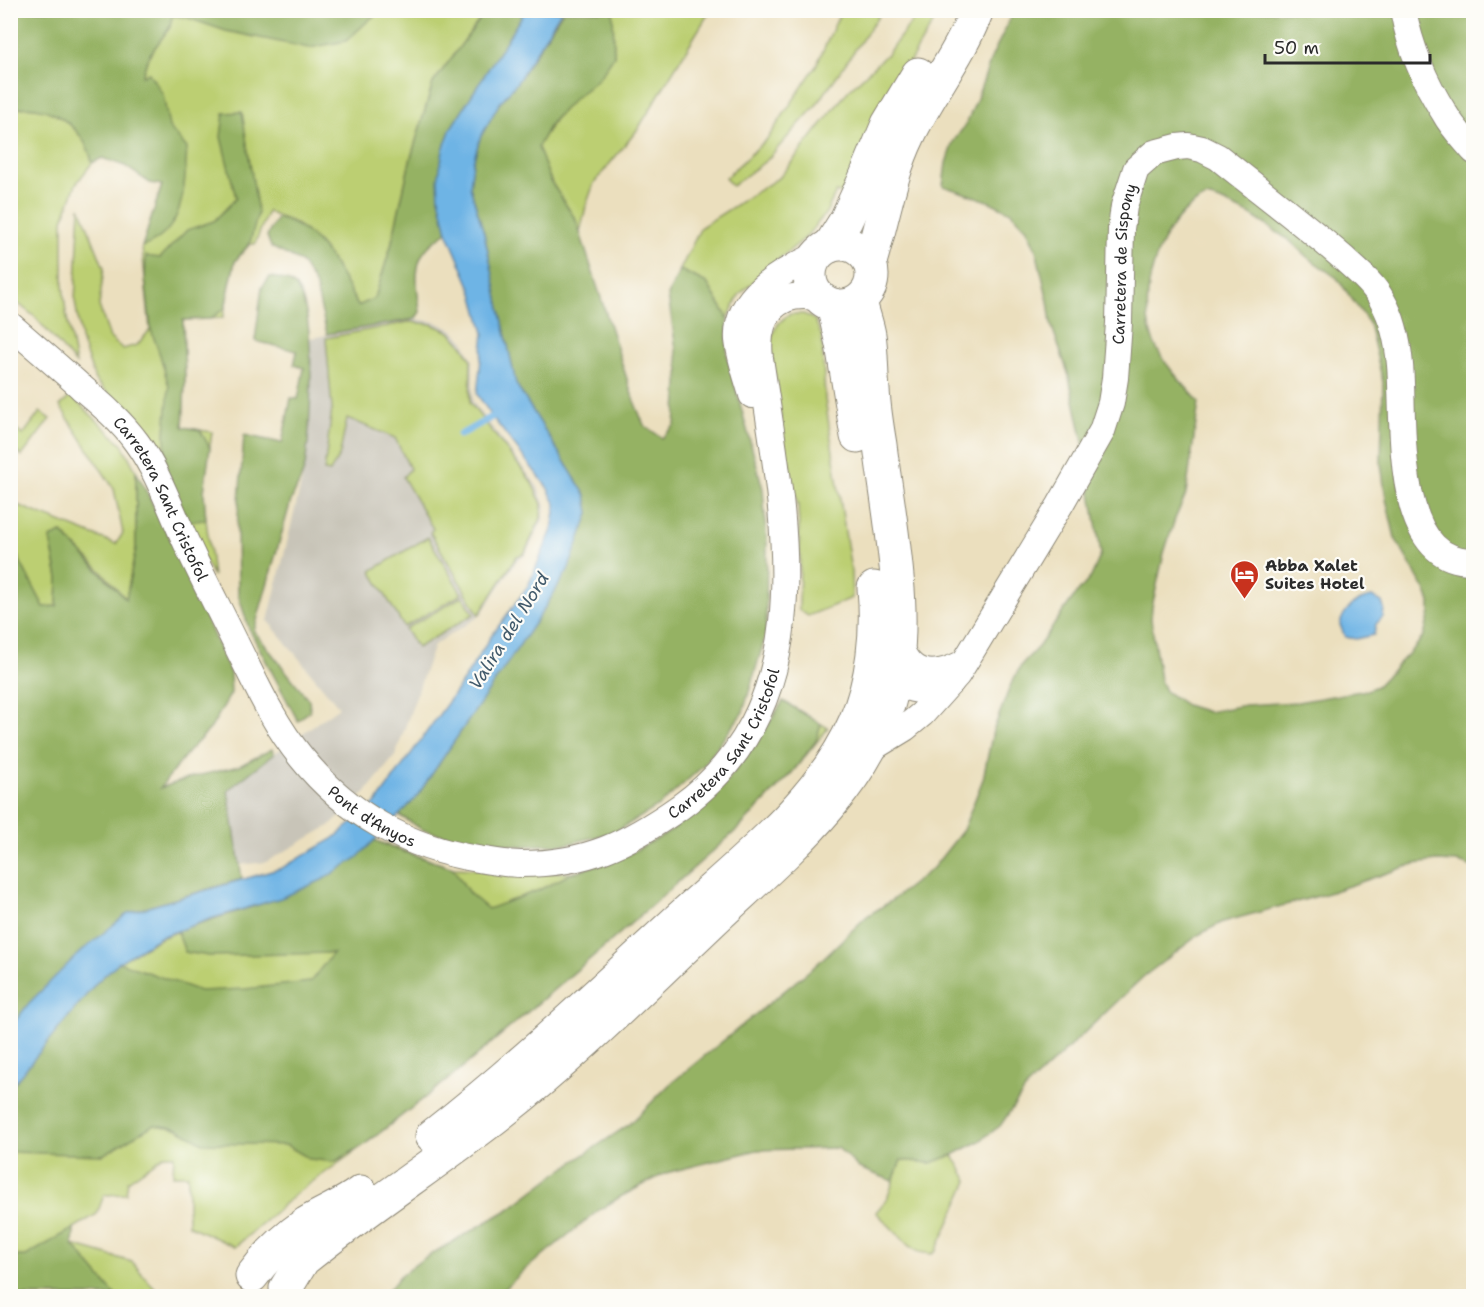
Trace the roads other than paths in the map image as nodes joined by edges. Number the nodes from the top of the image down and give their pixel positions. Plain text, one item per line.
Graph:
1 (953, 10) edge
2 (977, 10) edge
3 (1403, 10) edge
4 (1473, 151) edge
5 (874, 248) junction
6 (823, 251) junction
7 (838, 301) junction
8 (10, 325) edge
9 (869, 332) junction
10 (781, 506) junction
11 (1473, 561) edge
12 (887, 632) junction
13 (958, 672) junction
14 (895, 676) junction
15 (268, 705) joint
16 (869, 750) junction
17 (518, 865) joint
18 (243, 1286) edge
19 (288, 1292) edge

1 - 6 highway
2 - 5 highway
3 - 4 main road
5 - 6 highway
5 - 7 highway
5 - 9 highway
6 - 7 highway
6 - 10 main road, Carretera Sant Cristofol
7 - 9 highway
7 - 10 main road, Carretera Sant Cristofol
7 - 12 highway
8 - 15 main road, Carretera Sant Cristofol
9 - 12 highway
10 - 17 main road, Carretera Sant Cristofol
11 - 13 main road, Carretera de Sispony
12 - 13 main road
12 - 14 highway
12 - 18 highway
13 - 14 main road
13 - 16 main road, Carretera de Sispony
14 - 16 highway
15 - 17 main road, Pont d'Anyos
16 - 19 highway
18 - 19 highway

